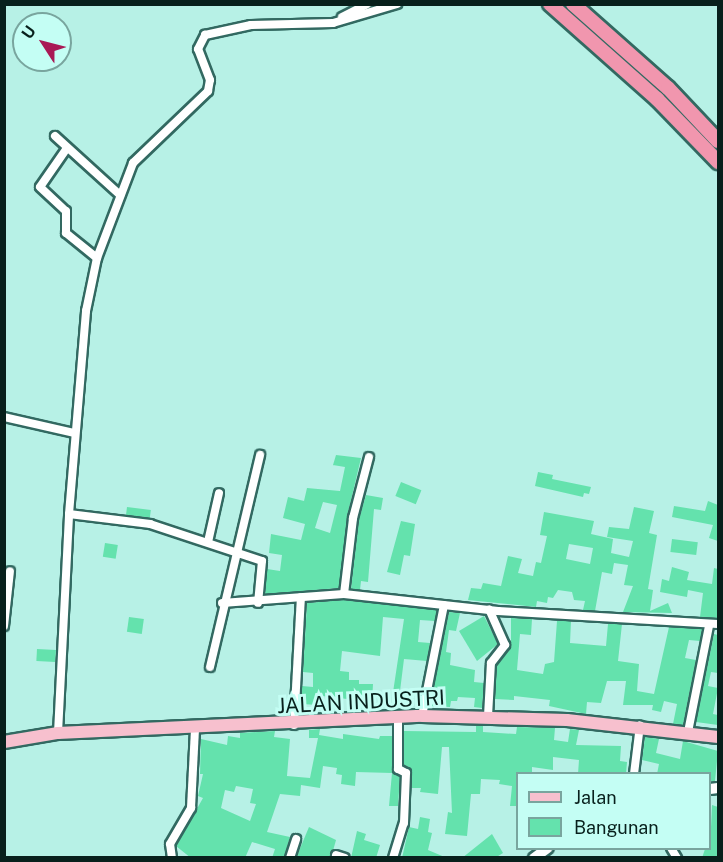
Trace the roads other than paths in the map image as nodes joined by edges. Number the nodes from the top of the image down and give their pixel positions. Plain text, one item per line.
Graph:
1 (367, 4) edge
2 (397, 4) edge
3 (550, 4) edge
4 (573, 4) edge
5 (333, 23) junction
6 (55, 136) dead end
7 (718, 141) edge
8 (67, 148) junction
9 (718, 162) edge
10 (120, 195) junction
11 (97, 258) junction
12 (4, 417) edge
13 (74, 434) junction
14 (260, 455) dead end
15 (369, 457) dead end
16 (219, 493) dead end
17 (69, 514) junction
18 (208, 542) junction
19 (236, 552) junction
20 (10, 571) dead end
21 (344, 594) junction
22 (301, 597) junction
23 (222, 603) junction
24 (258, 603) junction
25 (444, 605) junction
26 (489, 609) junction
27 (718, 624) edge
28 (4, 626) edge
29 (709, 626) junction
30 (210, 667) dead end
31 (422, 716) junction
32 (488, 716) junction
33 (398, 718) junction
34 (294, 725) junction
35 (640, 725) junction
36 (195, 730) junction
37 (688, 732) junction
38 (58, 733) junction
39 (718, 737) edge
40 (4, 742) edge
41 (634, 772) edge
42 (296, 839) dead end
43 (172, 858) edge
44 (290, 858) edge
45 (393, 858) edge

1 - 5 street
2 - 5 street
3 - 9 highway
4 - 7 highway
5 - 10 street
6 - 8 street
8 - 10 street
8 - 11 street
10 - 11 street
11 - 13 street
12 - 13 street
13 - 17 street
14 - 19 street
15 - 21 street
16 - 18 street
17 - 18 street
17 - 38 street
18 - 19 street
19 - 23 street
19 - 24 street
20 - 28 street
21 - 22 street
21 - 25 street
22 - 24 street
22 - 34 street
23 - 24 street
23 - 30 street
25 - 26 street
25 - 31 street
26 - 29 street
26 - 32 street
27 - 29 street
29 - 37 street
31 - 32 main road, JALAN INDUSTRI
31 - 33 main road, JALAN INDUSTRI
32 - 35 main road, JALAN INDUSTRI
33 - 34 main road, JALAN INDUSTRI
33 - 45 street
34 - 36 main road, JALAN INDUSTRI
35 - 37 main road, JALAN INDUSTRI
35 - 41 street
36 - 38 main road, JALAN INDUSTRI
36 - 43 street
37 - 39 main road, JALAN INDUSTRI
38 - 40 main road, JALAN INDUSTRI
42 - 44 street

